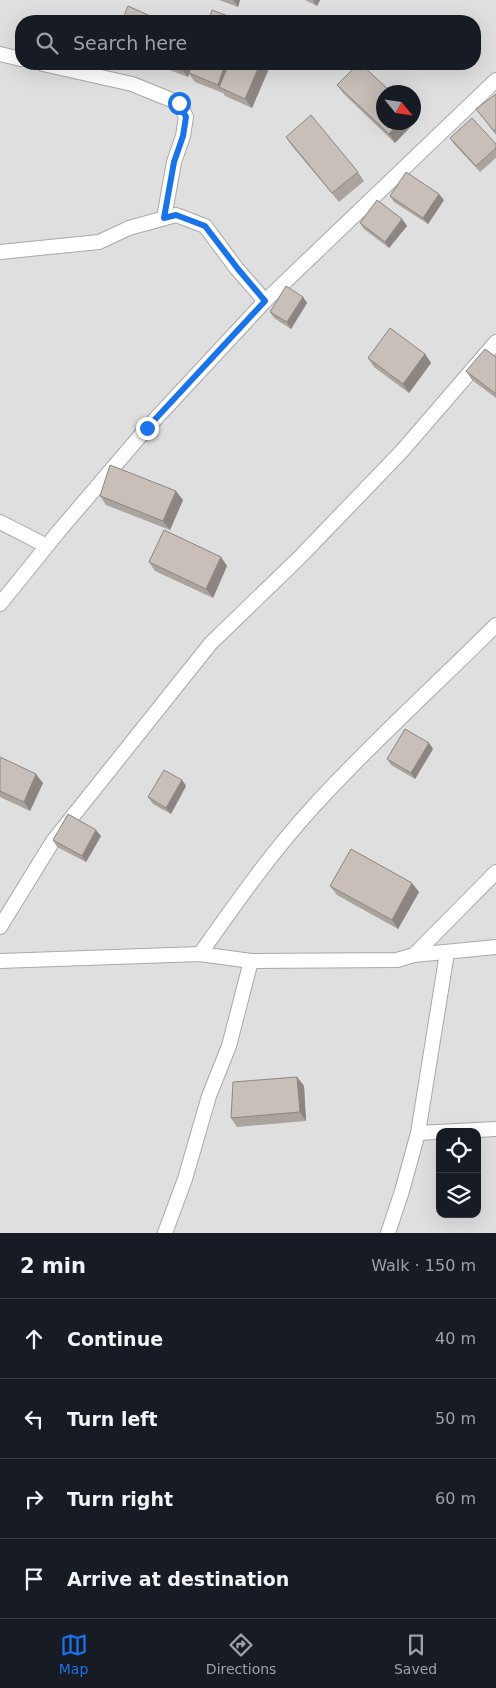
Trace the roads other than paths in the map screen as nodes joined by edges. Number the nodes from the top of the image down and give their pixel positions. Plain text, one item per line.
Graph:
1 (0, 54) edge
2 (15, 58) edge
3 (70, 70) edge
4 (496, 80) edge
5 (164, 218) junction
6 (0, 252) edge
7 (265, 301) junction
8 (496, 342) edge
9 (0, 522) edge
10 (41, 543) dead end
11 (0, 604) edge
12 (496, 625) edge
13 (496, 872) edge
14 (0, 927) edge
15 (496, 947) edge
16 (447, 953) junction
17 (200, 954) junction
18 (414, 955) junction
19 (0, 961) edge
20 (251, 961) junction
21 (496, 1129) edge
22 (418, 1133) junction
23 (165, 1233) edge
24 (388, 1233) edge

1 - 2 street
3 - 5 street
4 - 7 street
5 - 6 street
5 - 7 street
7 - 11 street
8 - 14 street
9 - 10 street
12 - 17 street
13 - 18 street
15 - 16 street
16 - 18 street
16 - 22 street
17 - 19 street
17 - 20 street
18 - 20 street
20 - 23 street
21 - 22 street
22 - 24 street

